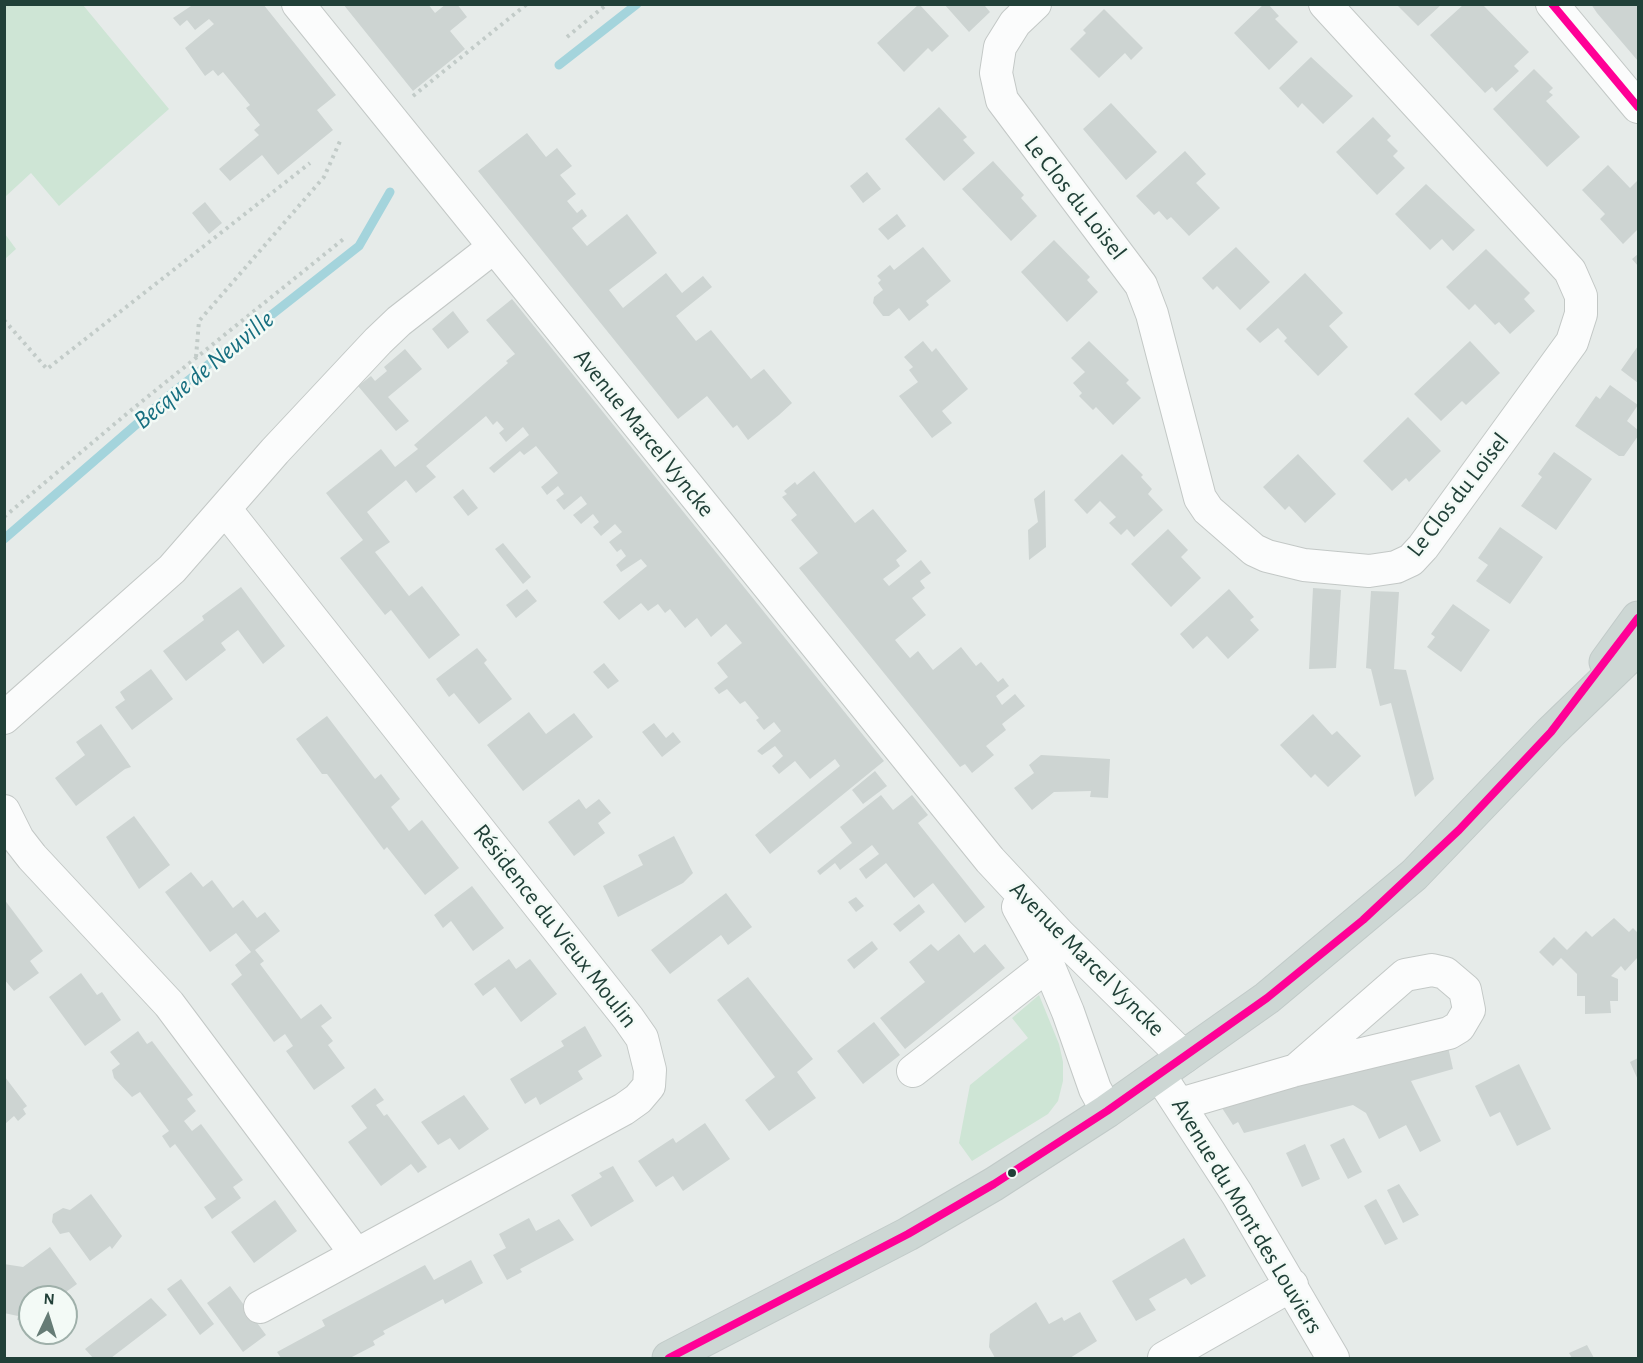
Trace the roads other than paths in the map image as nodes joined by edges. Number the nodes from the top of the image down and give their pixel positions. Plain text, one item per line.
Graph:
1 (298, 4) edge
2 (1035, 4) edge
3 (1325, 4) edge
4 (1552, 4) edge
5 (1638, 107) edge
6 (494, 247) junction
7 (226, 510) junction
8 (1638, 618) edge
9 (1638, 648) edge
10 (4, 718) edge
11 (1551, 732) junction
12 (4, 811) edge
13 (990, 860) junction
14 (1048, 965) junction
15 (1172, 1066) junction
16 (1296, 1070) junction
17 (913, 1071) dead end
18 (1180, 1104) junction
19 (1107, 1111) junction
20 (356, 1254) junction
21 (1292, 1285) junction
22 (260, 1307) dead end
23 (669, 1359) edge
24 (1164, 1359) edge
25 (1334, 1359) edge

1 - 6 street, Avenue Marcel Vyncke
2 - 3 street, Le Clos du Loisel
4 - 5 street
6 - 7 street
6 - 13 street, Avenue Marcel Vyncke
7 - 10 street
7 - 20 street, Résidence du Vieux Moulin
8 - 11 main road
9 - 11 main road
11 - 15 main road
12 - 20 street
13 - 14 street, Avenue Marcel Vyncke
13 - 15 street, Avenue Marcel Vyncke
14 - 17 street
14 - 19 street, Avenue Marcel Vyncke
15 - 18 street, Avenue du Mont des Louviers
15 - 19 main road
16 - 16 street
16 - 18 street
18 - 21 street, Avenue du Mont des Louviers
19 - 23 main road
20 - 22 street, Résidence du Vieux Moulin
21 - 24 street
21 - 25 street, Avenue du Mont des Louviers

